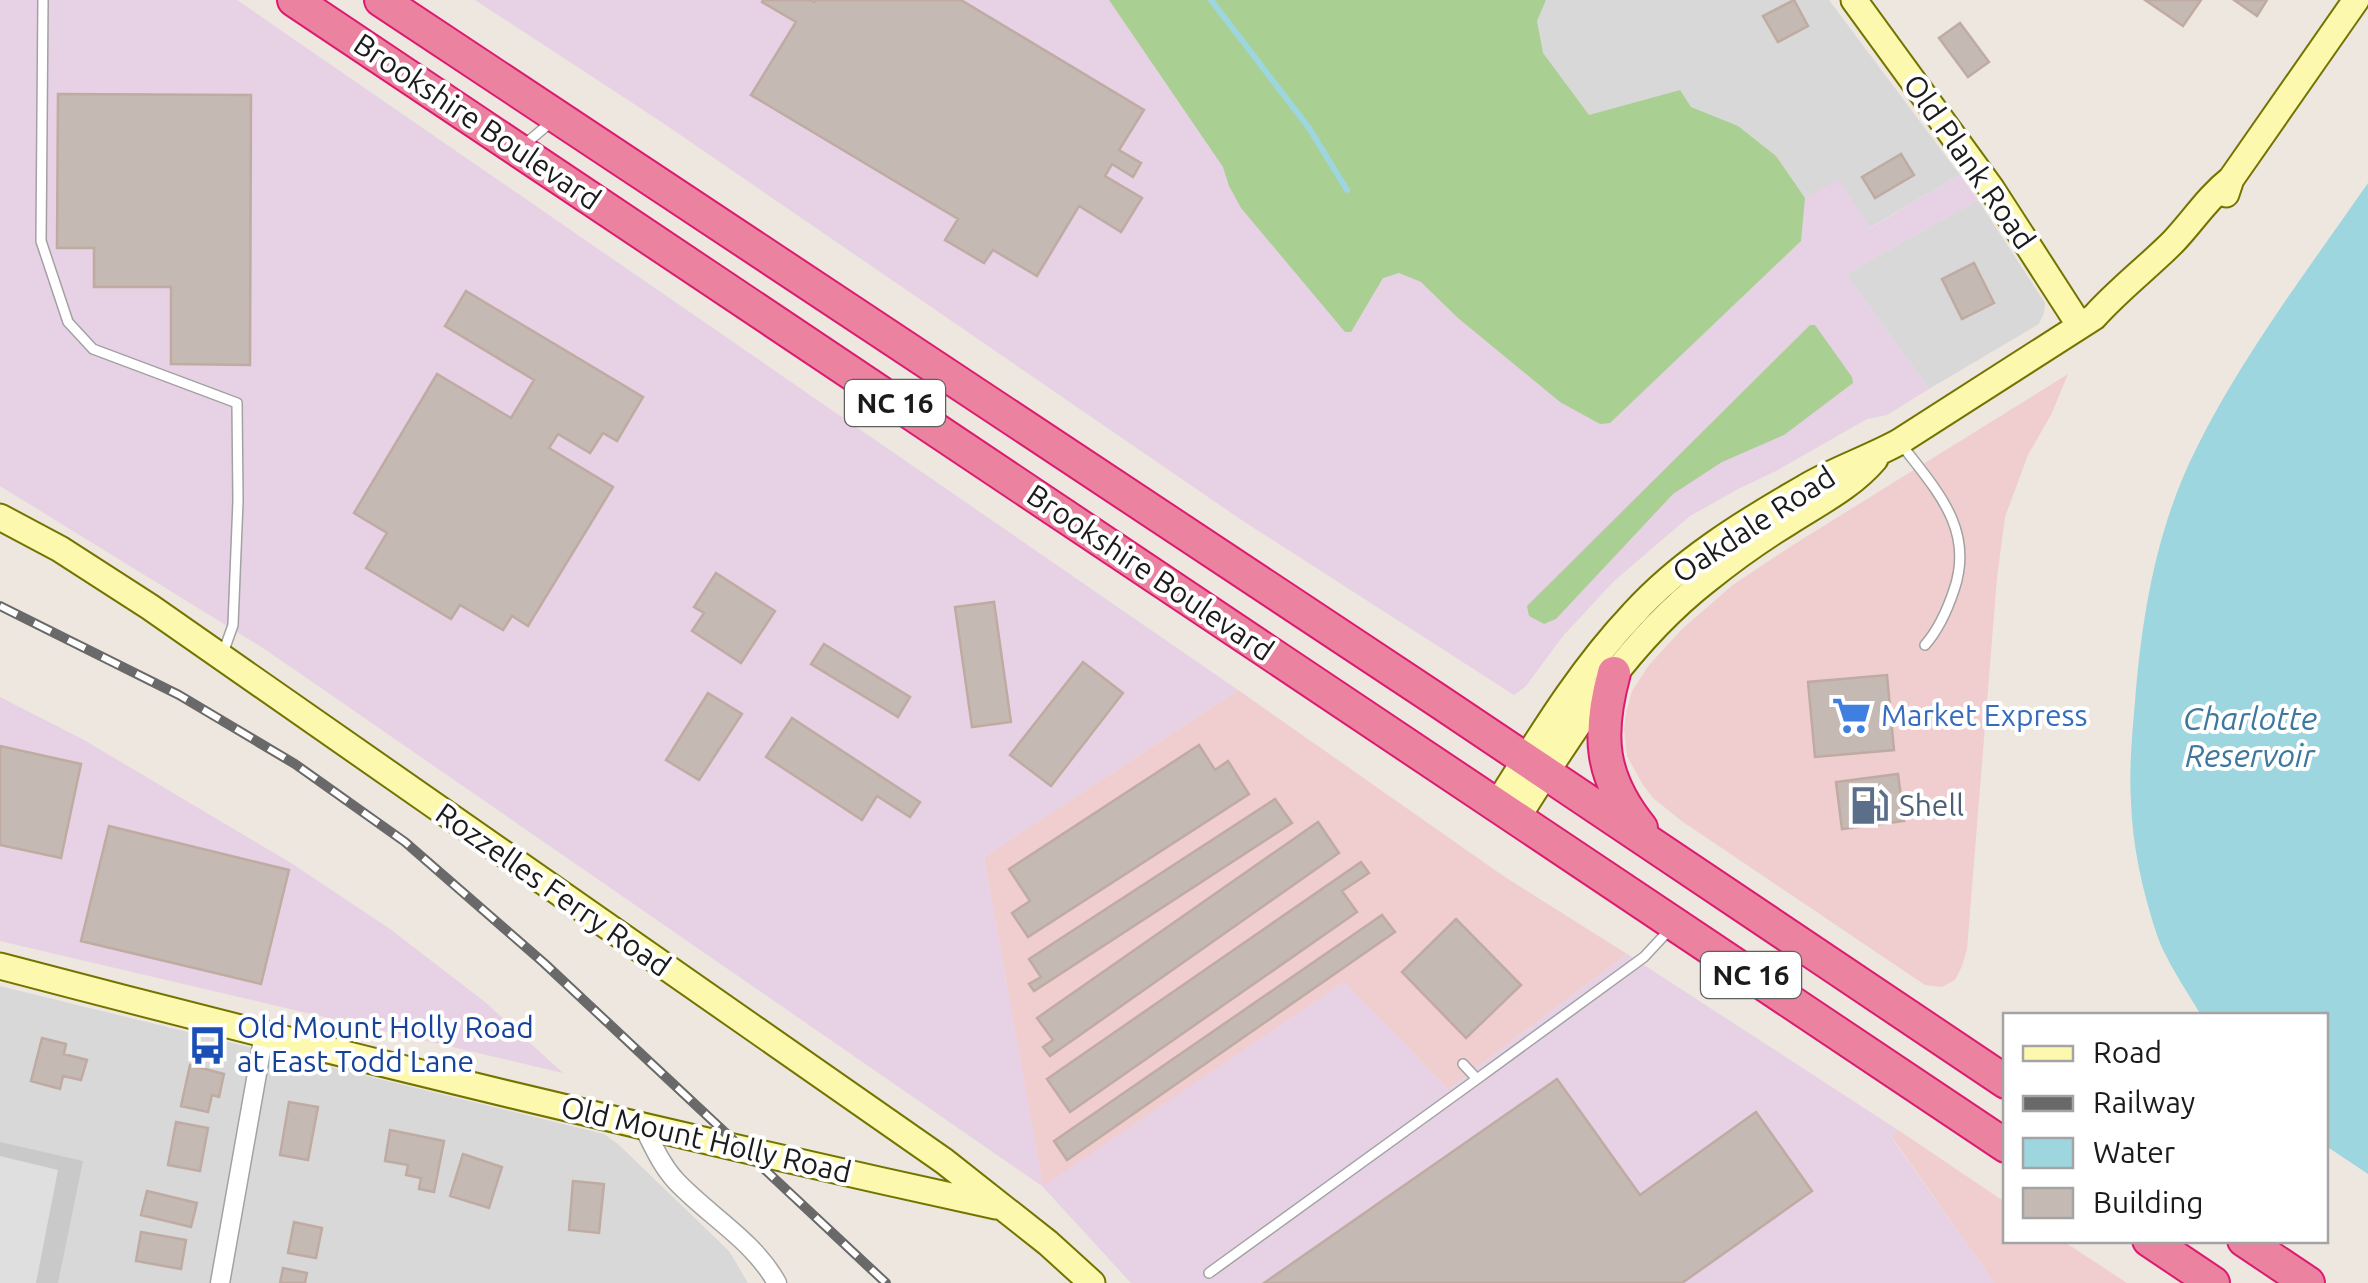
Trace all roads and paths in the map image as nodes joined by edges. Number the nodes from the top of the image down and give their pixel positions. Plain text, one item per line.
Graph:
1 (43, 0) edge
2 (294, 0) edge
3 (380, 0) edge
4 (1854, 0) edge
5 (2356, 0) edge
6 (556, 118) junction
7 (518, 150) junction
8 (2087, 322) junction
9 (1890, 447) junction
10 (0, 517) edge
11 (1925, 646) dead end
12 (221, 659) junction
13 (1614, 672) junction
14 (1536, 766) junction
15 (1506, 812) junction
16 (1660, 850) junction
17 (1674, 924) junction
18 (0, 966) edge
19 (264, 1034) junction
20 (1462, 1064) dead end
21 (1477, 1078) junction
22 (2003, 1080) edge
23 (643, 1126) junction
24 (2003, 1144) edge
25 (1006, 1208) junction
26 (2154, 1243) edge
27 (2248, 1243) edge
28 (1209, 1272) dead end
29 (220, 1283) edge
30 (777, 1283) edge
31 (1092, 1283) edge
32 (2214, 1283) edge
33 (2308, 1283) edge

1 - 12 lane
2 - 7 highway, Brookshire Boulevard / NC 16
3 - 6 highway, Brookshire Boulevard / NC 16
4 - 8 street, Old Plank Road
5 - 8 street, Oakdale Road
6 - 7 lane
6 - 14 highway, Brookshire Boulevard / NC 16
7 - 15 highway, Brookshire Boulevard / NC 16
8 - 9 street, Oakdale Road
9 - 11 lane
9 - 13 street, Oakdale Road
9 - 14 street, Oakdale Road
10 - 12 street, Rozzelles Ferry Road
12 - 25 street, Rozzelles Ferry Road
13 - 14 street, Oakdale Road
13 - 16 highway
14 - 15 street, Oakdale Road
14 - 16 highway, Brookshire Boulevard / NC 16
15 - 17 highway, Brookshire Boulevard / NC 16
16 - 22 highway, Brookshire Boulevard / NC 16
17 - 21 lane
17 - 24 highway, Brookshire Boulevard / NC 16
18 - 19 street, Old Mount Holly Road
19 - 23 street, Old Mount Holly Road
19 - 29 street
20 - 21 lane
21 - 28 lane
23 - 25 street, Old Mount Holly Road
23 - 30 street
25 - 31 street, Rozzelles Ferry Road
26 - 32 highway
27 - 33 highway

